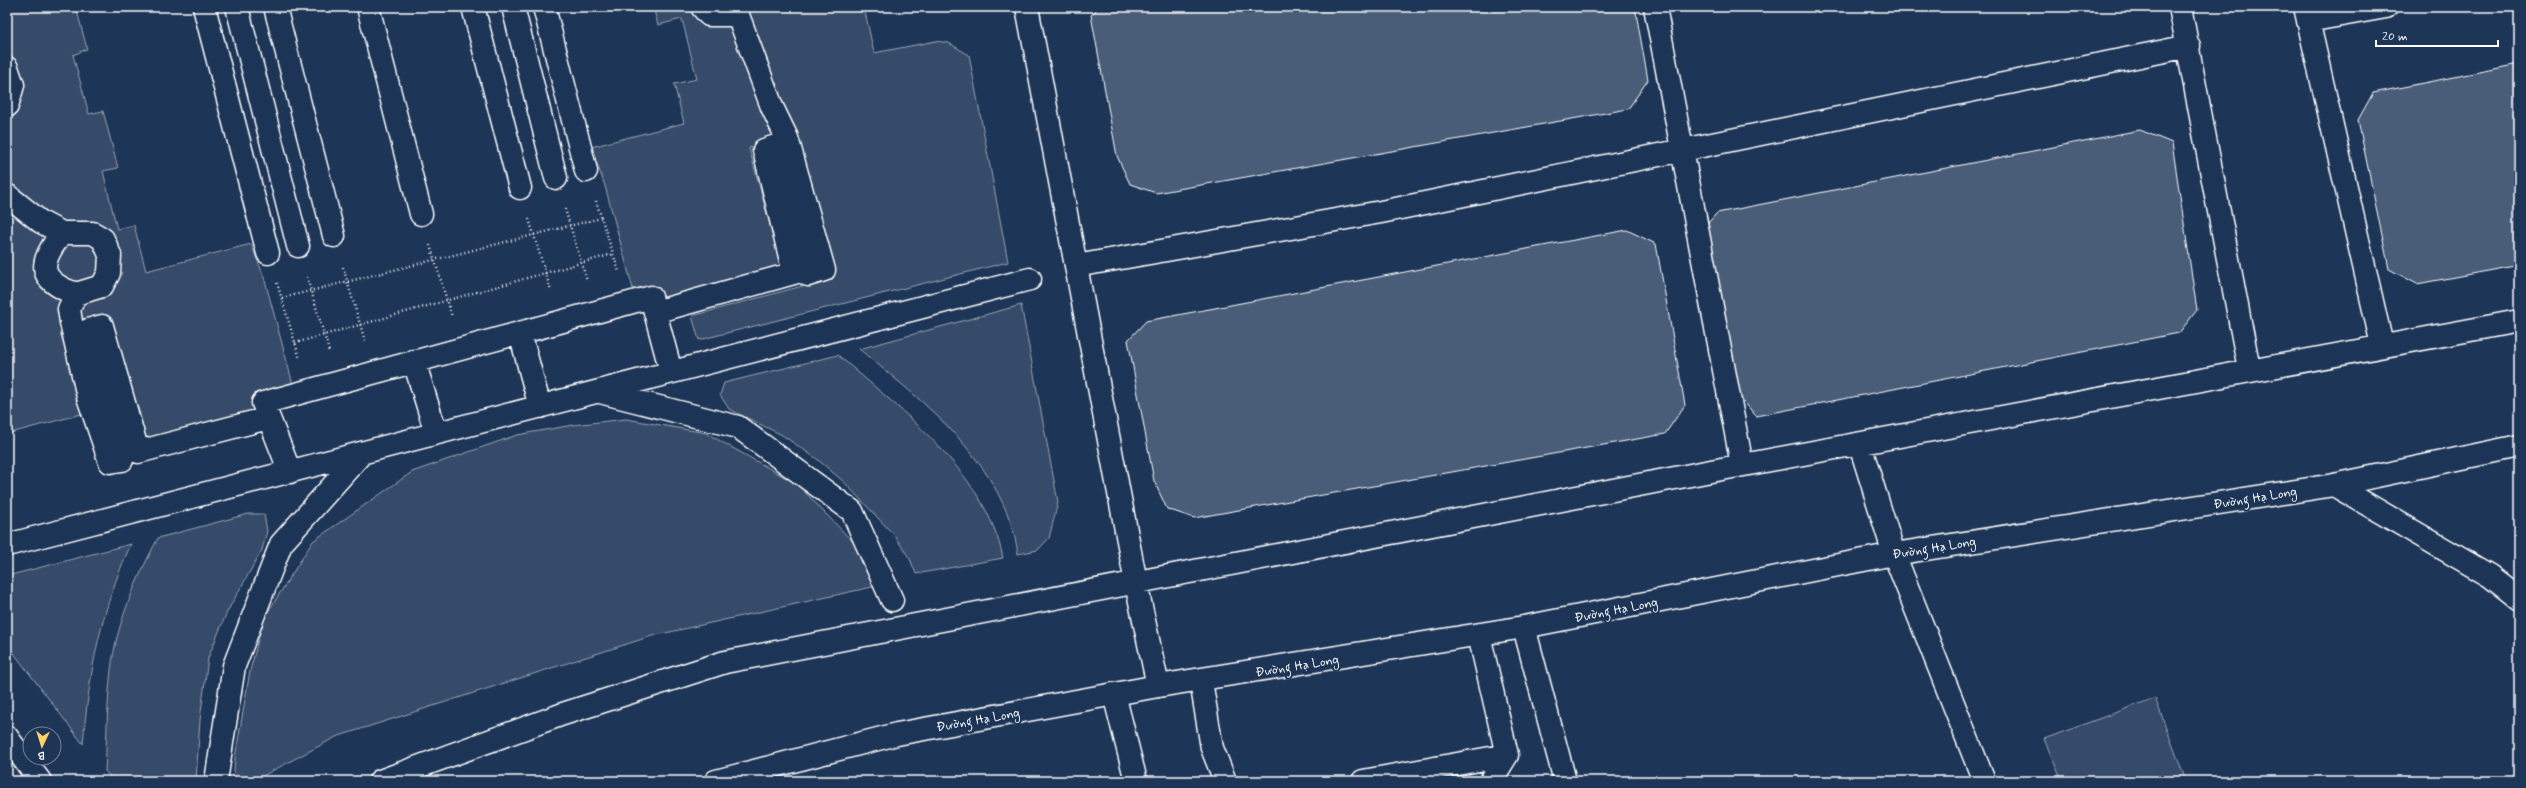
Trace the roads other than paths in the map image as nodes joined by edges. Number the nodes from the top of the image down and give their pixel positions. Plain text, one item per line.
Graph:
1 (204, 7) edge
2 (237, 7) edge
3 (275, 7) edge
4 (368, 7) edge
5 (473, 7) edge
6 (513, 7) edge
7 (544, 7) edge
8 (702, 7) edge
9 (1027, 7) edge
10 (1655, 7) edge
11 (2180, 7) edge
12 (2386, 7) edge
13 (739, 11) edge
14 (2307, 14) edge
15 (2189, 46) junction
16 (7, 68) edge
17 (7, 106) edge
18 (1683, 149) junction
19 (586, 171) road end
20 (556, 178) road end
21 (520, 188) road end
22 (7, 195) edge
23 (421, 214) road end
24 (62, 234) junction
25 (334, 236) road end
26 (298, 246) road end
27 (268, 253) road end
28 (1076, 266) junction
29 (1030, 280) dead end
30 (76, 294) junction
31 (655, 312) junction
32 (2519, 321) edge
33 (520, 333) junction
34 (2382, 346) junction
35 (414, 361) junction
36 (2250, 369) junction
37 (671, 372) junction
38 (599, 391) junction
39 (540, 407) junction
40 (268, 418) junction
41 (436, 433) junction
42 (1860, 445) junction
43 (2519, 446) edge
44 (362, 453) junction
45 (1742, 465) junction
46 (290, 472) junction
47 (2334, 485) junction
48 (7, 545) edge
49 (1894, 554) junction
50 (1136, 583) junction
51 (2519, 599) edge
52 (892, 600) dead end
53 (1524, 628) junction
54 (1479, 635) junction
55 (1201, 681) junction
56 (1158, 686) junction
57 (1114, 694) junction
58 (7, 737) edge
59 (1507, 755) junction
60 (40, 781) edge
61 (216, 781) edge
62 (380, 781) edge
63 (716, 781) edge
64 (1136, 781) edge
65 (1225, 781) edge
66 (1363, 781) edge
67 (1491, 781) edge
68 (1565, 781) edge
69 (1984, 781) edge

1 - 27 street
2 - 26 street
3 - 25 street
4 - 23 street
5 - 21 street
6 - 20 street
7 - 19 street
8 - 13 street
9 - 28 street
10 - 18 street
11 - 15 street
12 - 14 street
13 - 31 street
14 - 34 street
15 - 18 street
15 - 36 street
16 - 17 street
18 - 28 street
18 - 45 street
22 - 24 street
24 - 30 street
24 - 30 street
28 - 50 street
29 - 37 street
30 - 40 street
31 - 33 street
31 - 37 street
32 - 34 street
33 - 35 street
33 - 39 street
34 - 36 street
35 - 40 street
35 - 41 street
36 - 42 street
37 - 38 street
38 - 39 street
38 - 52 street
39 - 41 street
40 - 46 street
41 - 44 street
42 - 45 street
42 - 49 street
43 - 47 street, Đường Hạ Long
44 - 46 street
44 - 61 street
45 - 50 street
46 - 48 street
47 - 49 street, Đường Hạ Long
47 - 51 street
49 - 53 street, Đường Hạ Long
49 - 69 street
50 - 56 street
50 - 62 street
53 - 54 street, Đường Hạ Long
53 - 68 street
54 - 55 street, Đường Hạ Long
54 - 59 street
55 - 56 street, Đường Hạ Long
55 - 65 street
56 - 57 street, Đường Hạ Long
57 - 63 street, Đường Hạ Long
57 - 64 street
58 - 60 street
59 - 66 street
59 - 67 street

